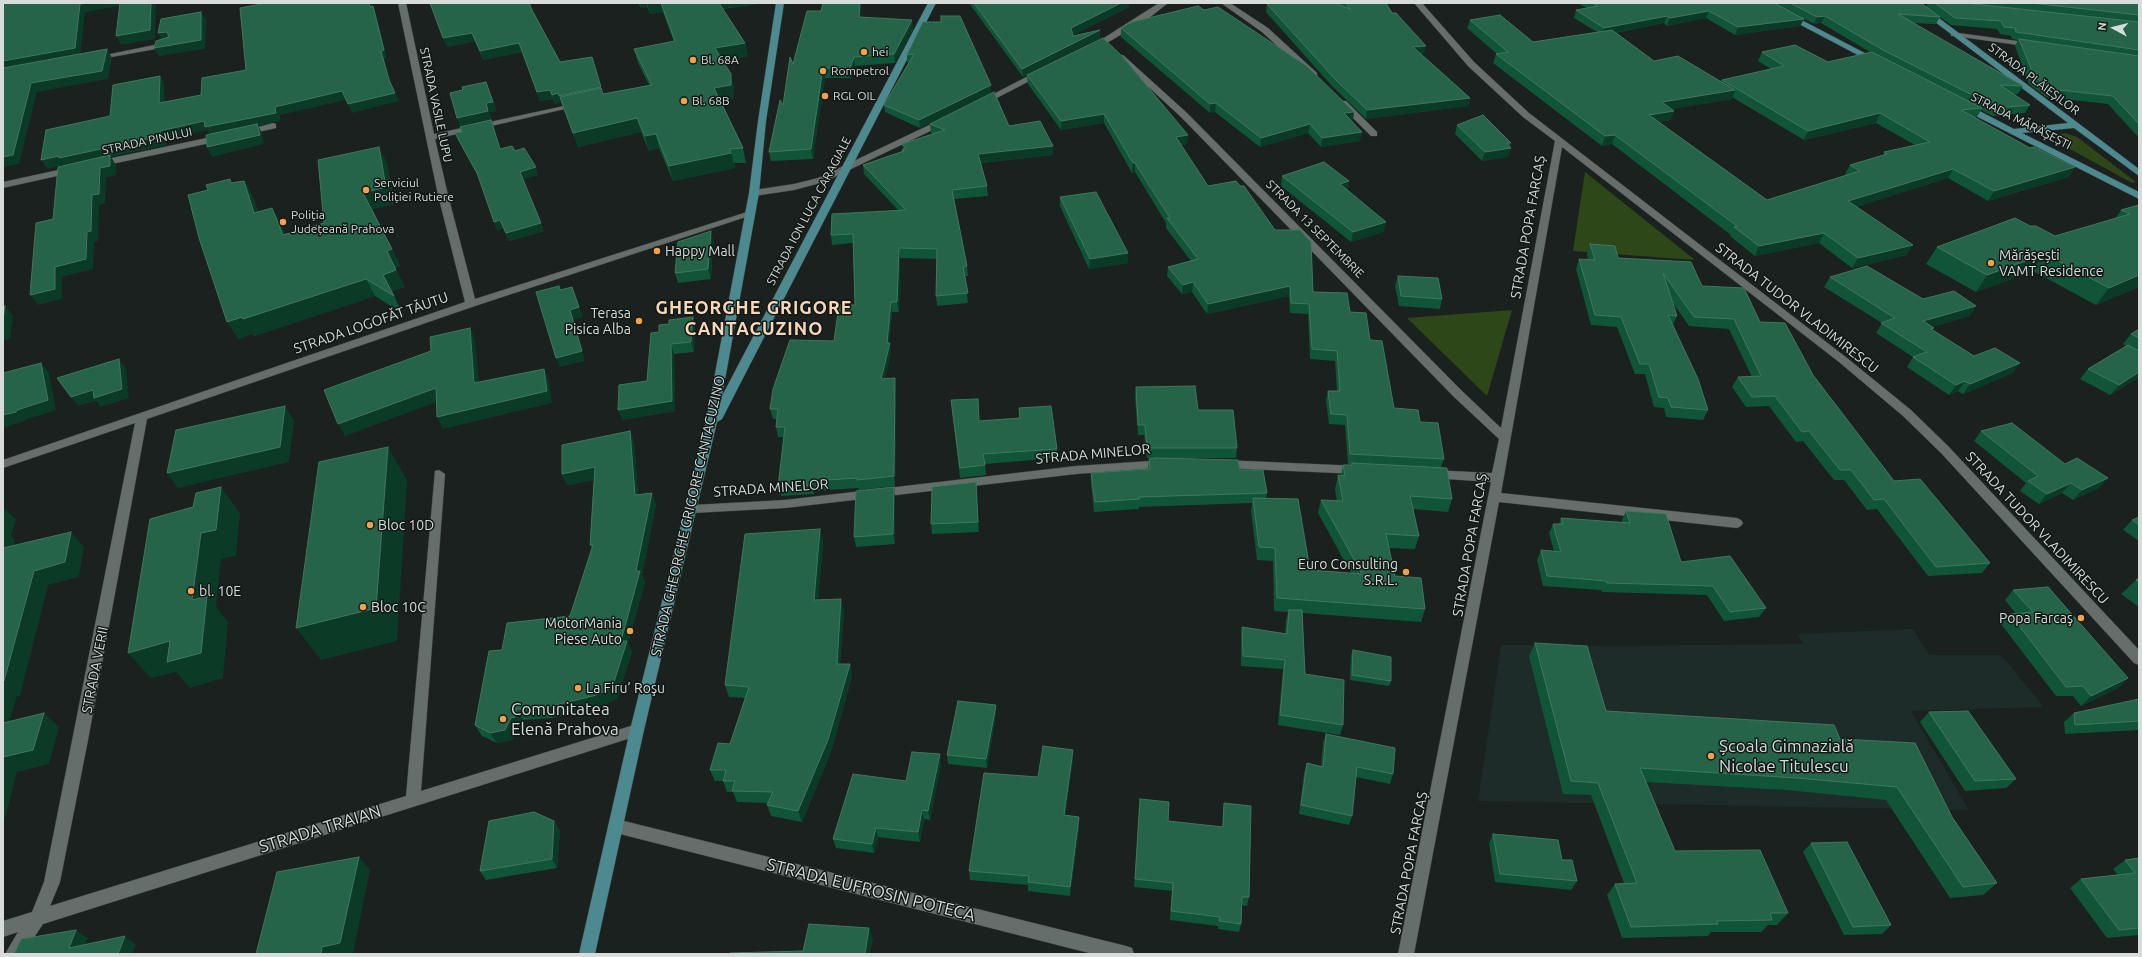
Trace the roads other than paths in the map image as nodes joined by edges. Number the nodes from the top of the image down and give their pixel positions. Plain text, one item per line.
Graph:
1 (402, 3) edge
2 (780, 3) edge
3 (932, 3) edge
4 (1164, 3) edge
5 (1225, 3) edge
6 (1418, 3) edge
7 (1763, 3) edge
8 (1914, 3) edge
9 (1954, 34) junction
10 (169, 44) edge
11 (2039, 46) edge
12 (1110, 47) junction
13 (1083, 52) edge
14 (86, 59) edge
15 (1884, 65) edge
16 (1048, 70) edge
17 (1321, 81) edge
18 (1337, 97) edge
19 (1954, 101) edge
20 (586, 103) edge
21 (971, 108) edge
22 (950, 118) edge
23 (2075, 125) junction
24 (273, 126) edge
25 (2014, 131) junction
26 (1374, 134) dead end
27 (431, 137) junction
28 (1558, 141) junction
29 (845, 170) junction
30 (2139, 173) edge
31 (3, 185) edge
32 (754, 193) junction
33 (2139, 196) edge
34 (750, 214) junction
35 (471, 304) junction
36 (142, 417) junction
37 (710, 432) junction
38 (1504, 437) junction
39 (3, 464) edge
40 (1178, 464) edge
41 (1207, 464) edge
42 (1370, 470) edge
43 (1416, 473) edge
44 (439, 474) dead end
45 (1498, 478) junction
46 (1495, 497) junction
47 (693, 509) junction
48 (1737, 523) dead end
49 (2139, 658) edge
50 (637, 730) junction
51 (414, 800) junction
52 (616, 826) junction
53 (37, 919) junction
54 (3, 929) edge
55 (13, 954) edge
56 (587, 954) edge
57 (1126, 954) edge
58 (1406, 954) edge

1 - 27 street, STRADA VASILE LUPU
2 - 32 main road, STRADA GHEORGHE GRIGORE CANTACUZINO
3 - 29 main road, STRADA ION LUCA CARAGIALE
4 - 12 street
5 - 17 street
6 - 28 street, STRADA TUDOR VLADIMIRESCU
7 - 15 main road
8 - 9 main road, STRADA PLĂIEȘILOR
9 - 11 street
9 - 23 main road, STRADA PLĂIEȘILOR
10 - 14 street
12 - 13 street
12 - 38 street, STRADA 13 SEPTEMBRIE
16 - 21 street
18 - 26 street
19 - 25 main road, STRADA MĂRĂȘEȘTI
20 - 27 street
22 - 29 street
23 - 25 main road
23 - 30 main road, STRADA PLĂIEȘILOR
24 - 31 street, STRADA PINULUI
25 - 33 main road, STRADA MĂRĂȘEȘTI
27 - 35 street, STRADA VASILE LUPU
28 - 38 street, STRADA POPA FARCAȘ
28 - 49 street, STRADA TUDOR VLADIMIRESCU
29 - 32 street
29 - 37 main road, STRADA ION LUCA CARAGIALE
32 - 34 main road, STRADA GHEORGHE GRIGORE CANTACUZINO
34 - 35 street, STRADA LOGOFĂT TĂUTU
34 - 37 main road, STRADA GHEORGHE GRIGORE CANTACUZINO
35 - 36 street, STRADA LOGOFĂT TĂUTU
36 - 39 street, STRADA LOGOFĂT TĂUTU
36 - 53 street, STRADA VERII
37 - 47 main road, STRADA GHEORGHE GRIGORE CANTACUZINO
38 - 45 street, STRADA POPA FARCAȘ
40 - 47 street, STRADA MINELOR
41 - 42 street
43 - 45 street
44 - 51 street
45 - 46 street, STRADA POPA FARCAȘ
46 - 48 street
46 - 58 street, STRADA POPA FARCAȘ
47 - 50 main road, STRADA GHEORGHE GRIGORE CANTACUZINO
50 - 51 street, STRADA TRAIAN
50 - 52 main road, STRADA GHEORGHE GRIGORE CANTACUZINO
51 - 53 street, STRADA TRAIAN
52 - 56 main road, STRADA GHEORGHE GRIGORE CANTACUZINO
52 - 57 street, STRADA EUFROSIN POTECA
53 - 54 street, STRADA TRAIAN
53 - 55 street, STRADA VERII

